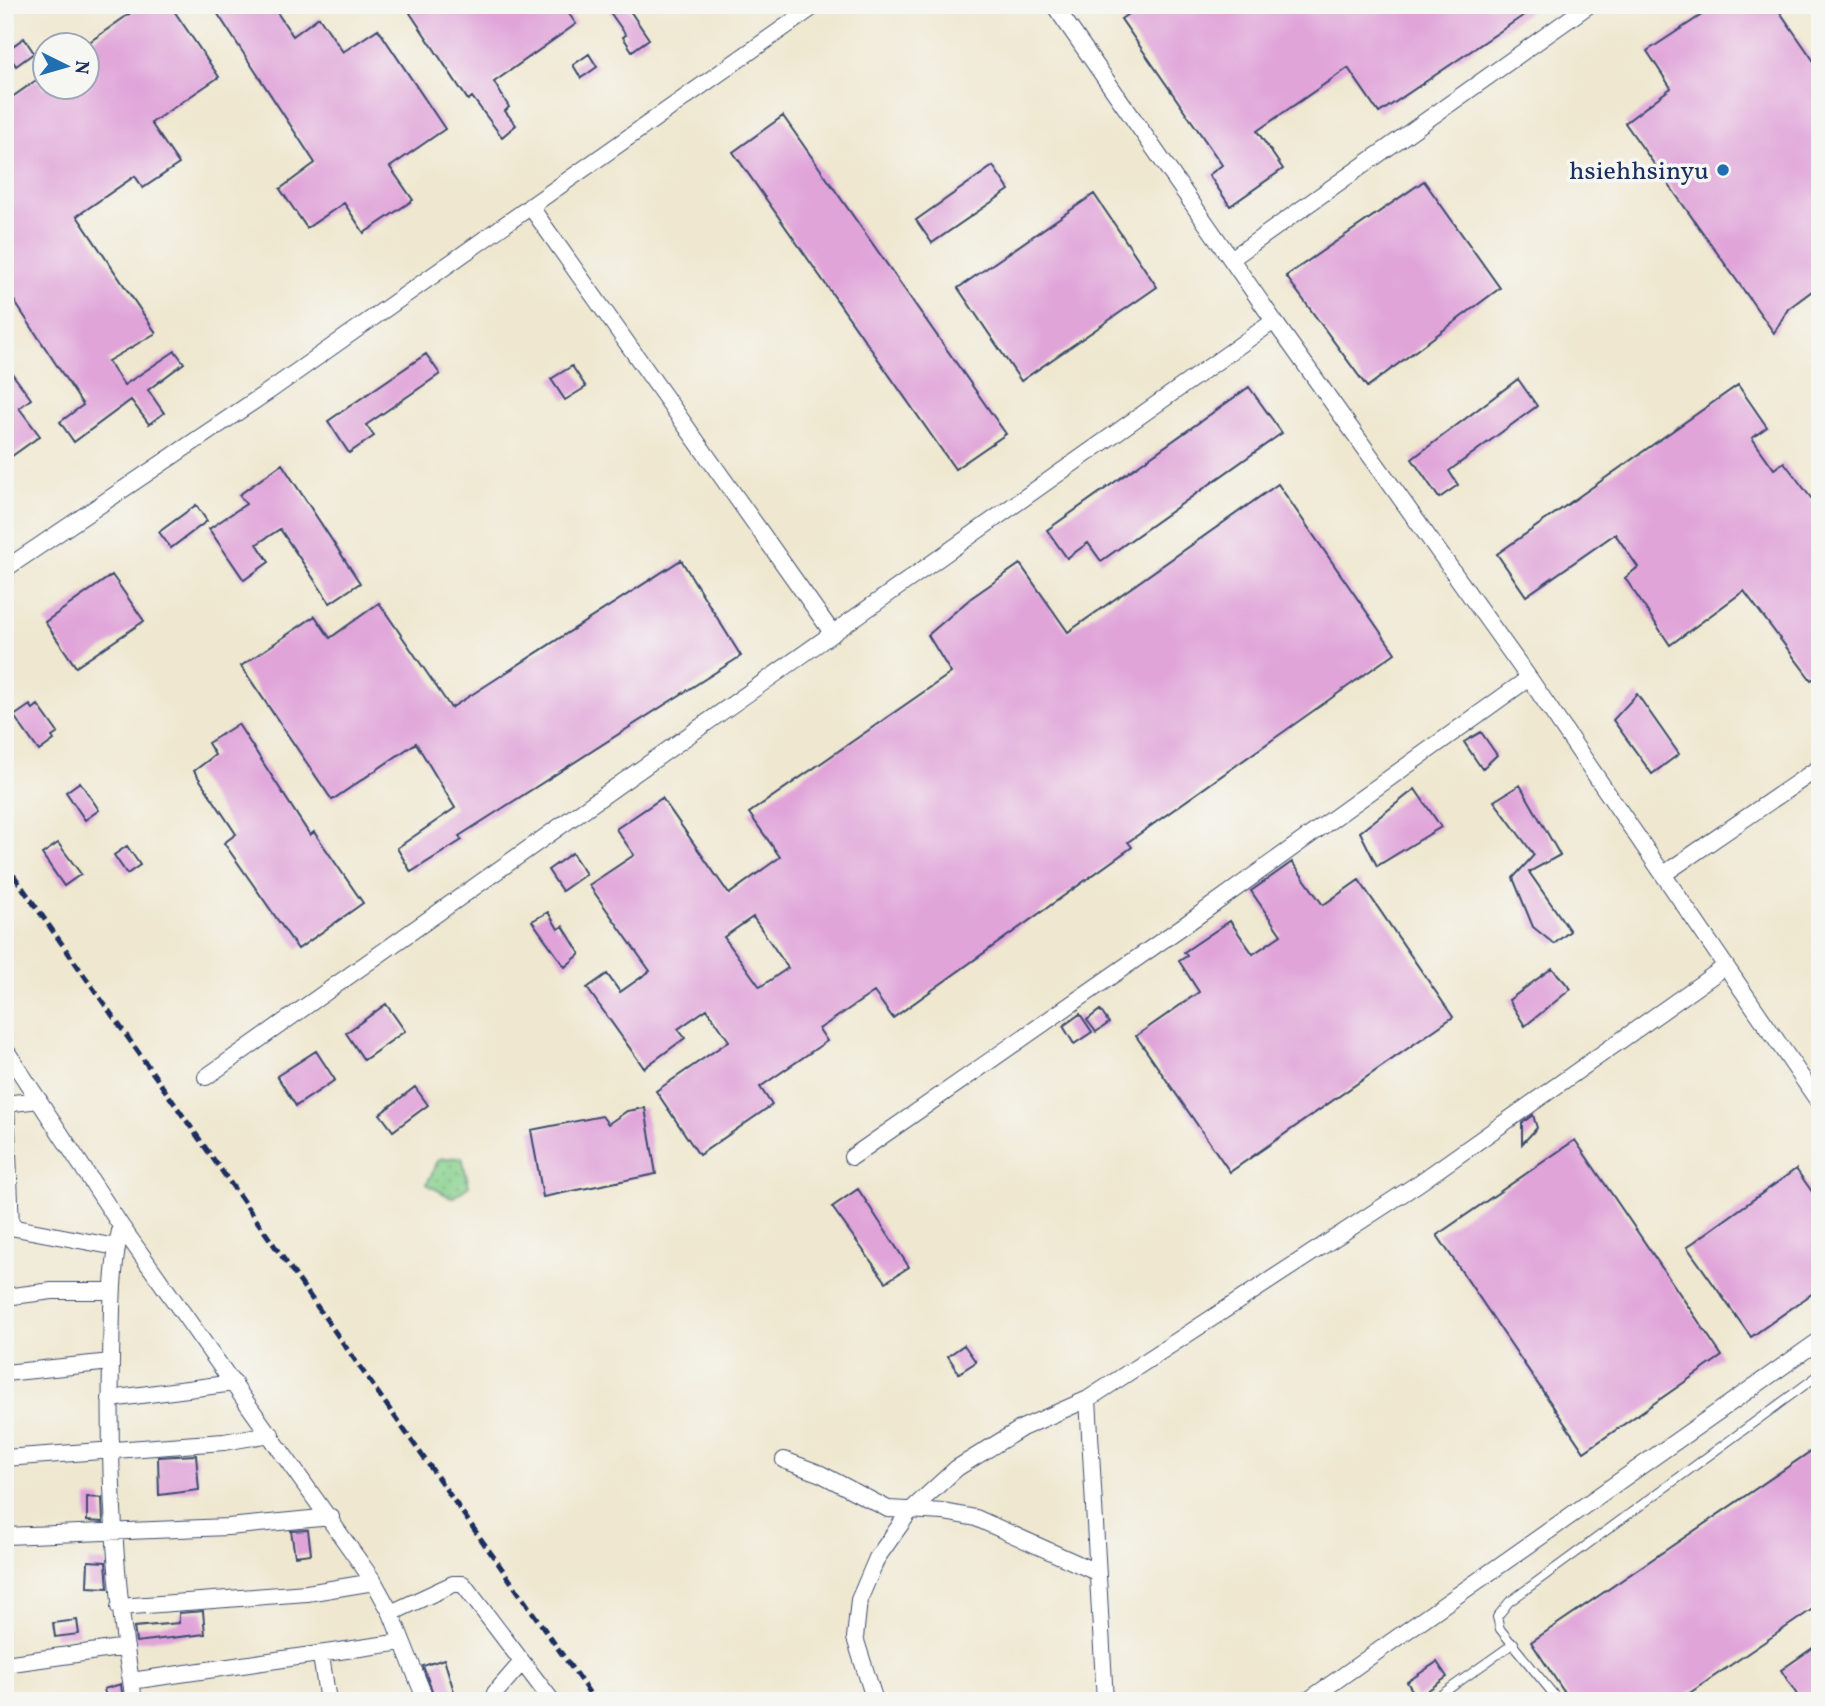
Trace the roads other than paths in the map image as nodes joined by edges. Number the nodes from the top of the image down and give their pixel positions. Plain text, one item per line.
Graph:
1 (816, 5) edge
2 (1054, 5) edge
3 (1589, 5) edge
4 (530, 206) junction
5 (1231, 259) junction
6 (1274, 321) junction
7 (5, 569) edge
8 (833, 634) junction
9 (1529, 678) junction
10 (1820, 767) edge
11 (1664, 874) junction
12 (1726, 966) junction
13 (5, 1049) edge
14 (206, 1077) dead end
15 (39, 1100) junction
16 (6, 1104) edge
17 (1820, 1104) edge
18 (852, 1157) dead end
19 (121, 1226) junction
20 (8, 1227) edge
21 (116, 1247) junction
22 (112, 1291) junction
23 (5, 1297) edge
24 (1820, 1340) edge
25 (111, 1363) junction
26 (5, 1373) edge
27 (1820, 1374) edge
28 (234, 1383) junction
29 (110, 1399) junction
30 (1088, 1399) junction
31 (271, 1434) junction
32 (112, 1451) junction
33 (5, 1458) edge
34 (784, 1460) dead end
35 (910, 1511) junction
36 (331, 1517) junction
37 (116, 1533) junction
38 (5, 1536) edge
39 (1096, 1572) junction
40 (374, 1582) junction
41 (119, 1607) junction
42 (391, 1613) junction
43 (402, 1642) junction
44 (1514, 1643) junction
45 (125, 1647) junction
46 (321, 1656) junction
47 (522, 1662) junction
48 (5, 1664) edge
49 (131, 1681) junction
50 (134, 1701) edge
51 (328, 1701) edge
52 (426, 1701) edge
53 (492, 1701) edge
54 (552, 1701) edge
55 (875, 1701) edge
56 (1105, 1701) edge
57 (1307, 1701) edge
58 (1432, 1701) edge
59 (1559, 1701) edge

1 - 4 street
2 - 5 street
3 - 5 street
4 - 7 street
4 - 8 street
5 - 6 street
6 - 8 street
6 - 9 street
8 - 14 street
9 - 11 street
9 - 18 street
10 - 11 street
11 - 12 street
12 - 17 street
12 - 30 street
13 - 15 street
15 - 16 street
15 - 19 street
16 - 20 street
19 - 21 street
19 - 28 street
20 - 21 street
21 - 22 street
22 - 23 street
22 - 25 street
24 - 57 street
25 - 26 street
25 - 29 street
27 - 44 lane
28 - 29 street
28 - 31 street
29 - 32 street
30 - 35 street
30 - 39 street
31 - 32 street
31 - 36 street
32 - 33 street
32 - 37 street
34 - 35 street
35 - 39 street
35 - 55 street
36 - 37 street
36 - 40 street
37 - 38 street
37 - 41 street
39 - 56 street
40 - 41 street
40 - 42 street
41 - 45 street
42 - 43 street
42 - 47 street
43 - 46 street
43 - 52 street
44 - 58 lane
44 - 59 lane
45 - 48 street
45 - 49 street
46 - 49 street
46 - 51 street
47 - 53 street
47 - 54 street
49 - 50 street

